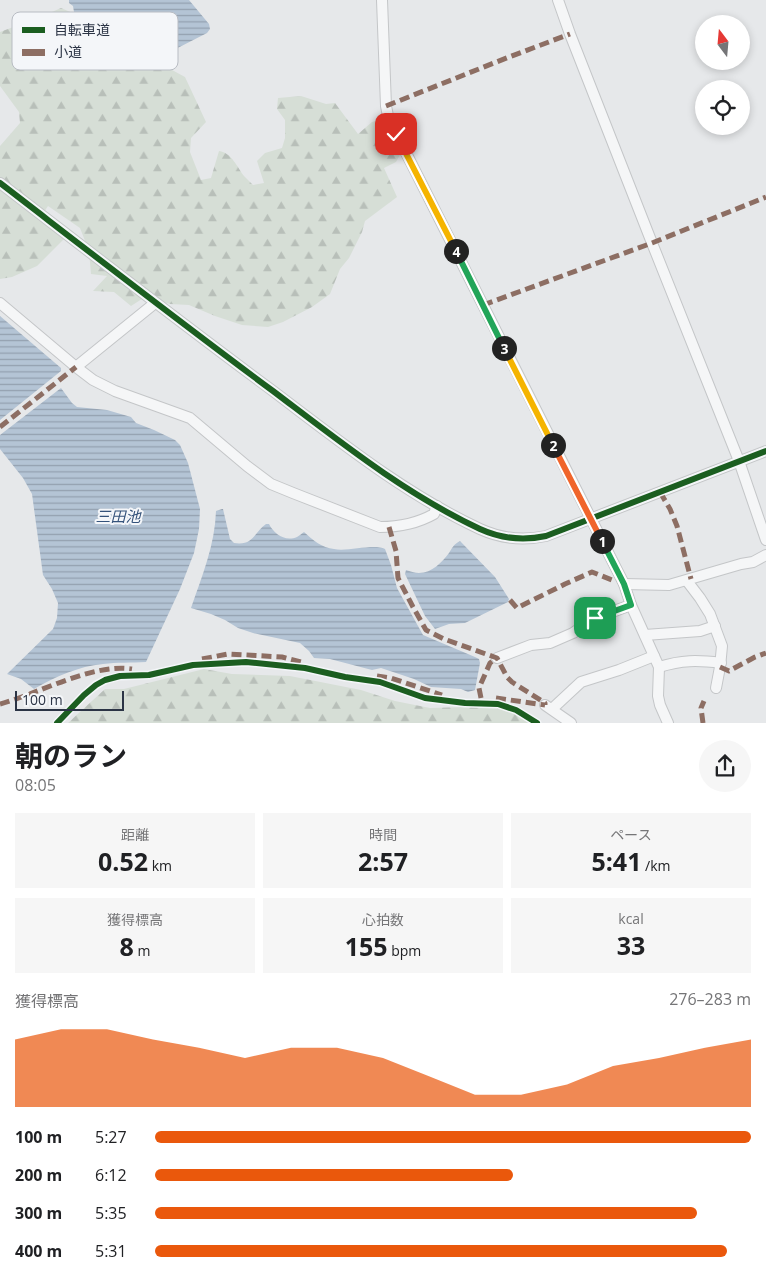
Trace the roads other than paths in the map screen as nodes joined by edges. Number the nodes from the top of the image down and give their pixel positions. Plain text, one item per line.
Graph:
1 (382, 0) edge
2 (558, 0) edge
3 (0, 183) edge
4 (0, 303) edge
5 (155, 303) junction
6 (76, 367) junction
7 (766, 451) edge
8 (739, 461) junction
9 (437, 506) junction
10 (590, 519) junction
11 (766, 540) edge
12 (766, 555) edge
13 (687, 581) junction
14 (624, 584) junction
15 (631, 605) junction
16 (715, 626) junction
17 (645, 635) junction
18 (654, 656) junction
19 (497, 658) dead end
20 (721, 663) junction
21 (659, 667) junction
22 (716, 688) dead end
23 (571, 723) edge
24 (668, 723) edge

1 - 10 street
2 - 8 street
3 - 5 street
4 - 6 street
5 - 6 street
5 - 9 street
6 - 9 street
7 - 8 street
8 - 10 street
8 - 11 street
9 - 10 street
10 - 14 street
12 - 13 street
13 - 14 street
13 - 16 street
14 - 15 street
15 - 17 street
15 - 19 street
16 - 17 street
16 - 20 street
17 - 18 street
18 - 21 street
18 - 23 street
20 - 21 street
20 - 22 street
21 - 24 street

